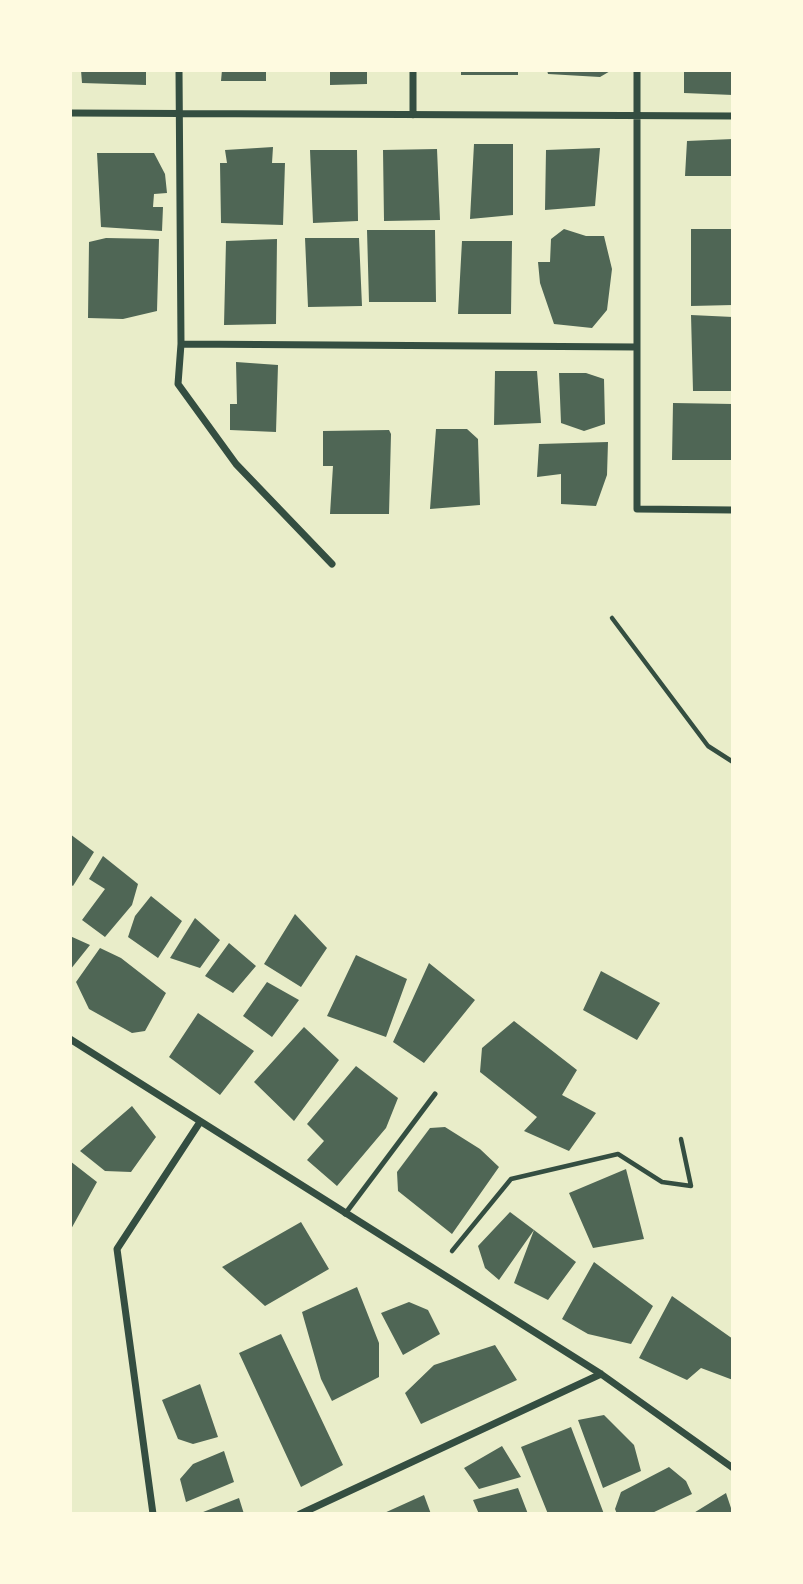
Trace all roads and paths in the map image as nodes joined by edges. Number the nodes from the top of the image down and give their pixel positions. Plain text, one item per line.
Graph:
1 (179, 70) edge
2 (413, 70) edge
3 (637, 70) edge
4 (70, 113) edge
5 (179, 114) junction
6 (413, 115) junction
7 (637, 116) junction
8 (733, 116) edge
9 (181, 344) junction
10 (637, 346) junction
11 (733, 510) edge
12 (332, 564) dead end
13 (612, 618) dead end
14 (733, 762) edge
15 (70, 1039) edge
16 (435, 1094) dead end
17 (200, 1122) junction
18 (681, 1139) dead end
19 (345, 1214) junction
20 (435, 1271) junction
21 (601, 1374) junction
22 (733, 1468) edge
23 (153, 1514) edge
24 (300, 1514) edge

1 - 5 street
2 - 6 street
3 - 7 street
4 - 5 street
5 - 6 street
5 - 9 street
6 - 7 street
7 - 8 street
7 - 10 street
9 - 10 street
9 - 12 street
10 - 11 street
13 - 14 path
15 - 17 street
16 - 19 lane
17 - 19 street
17 - 23 street
18 - 20 path
19 - 20 street
20 - 21 street
21 - 22 street
21 - 24 street

